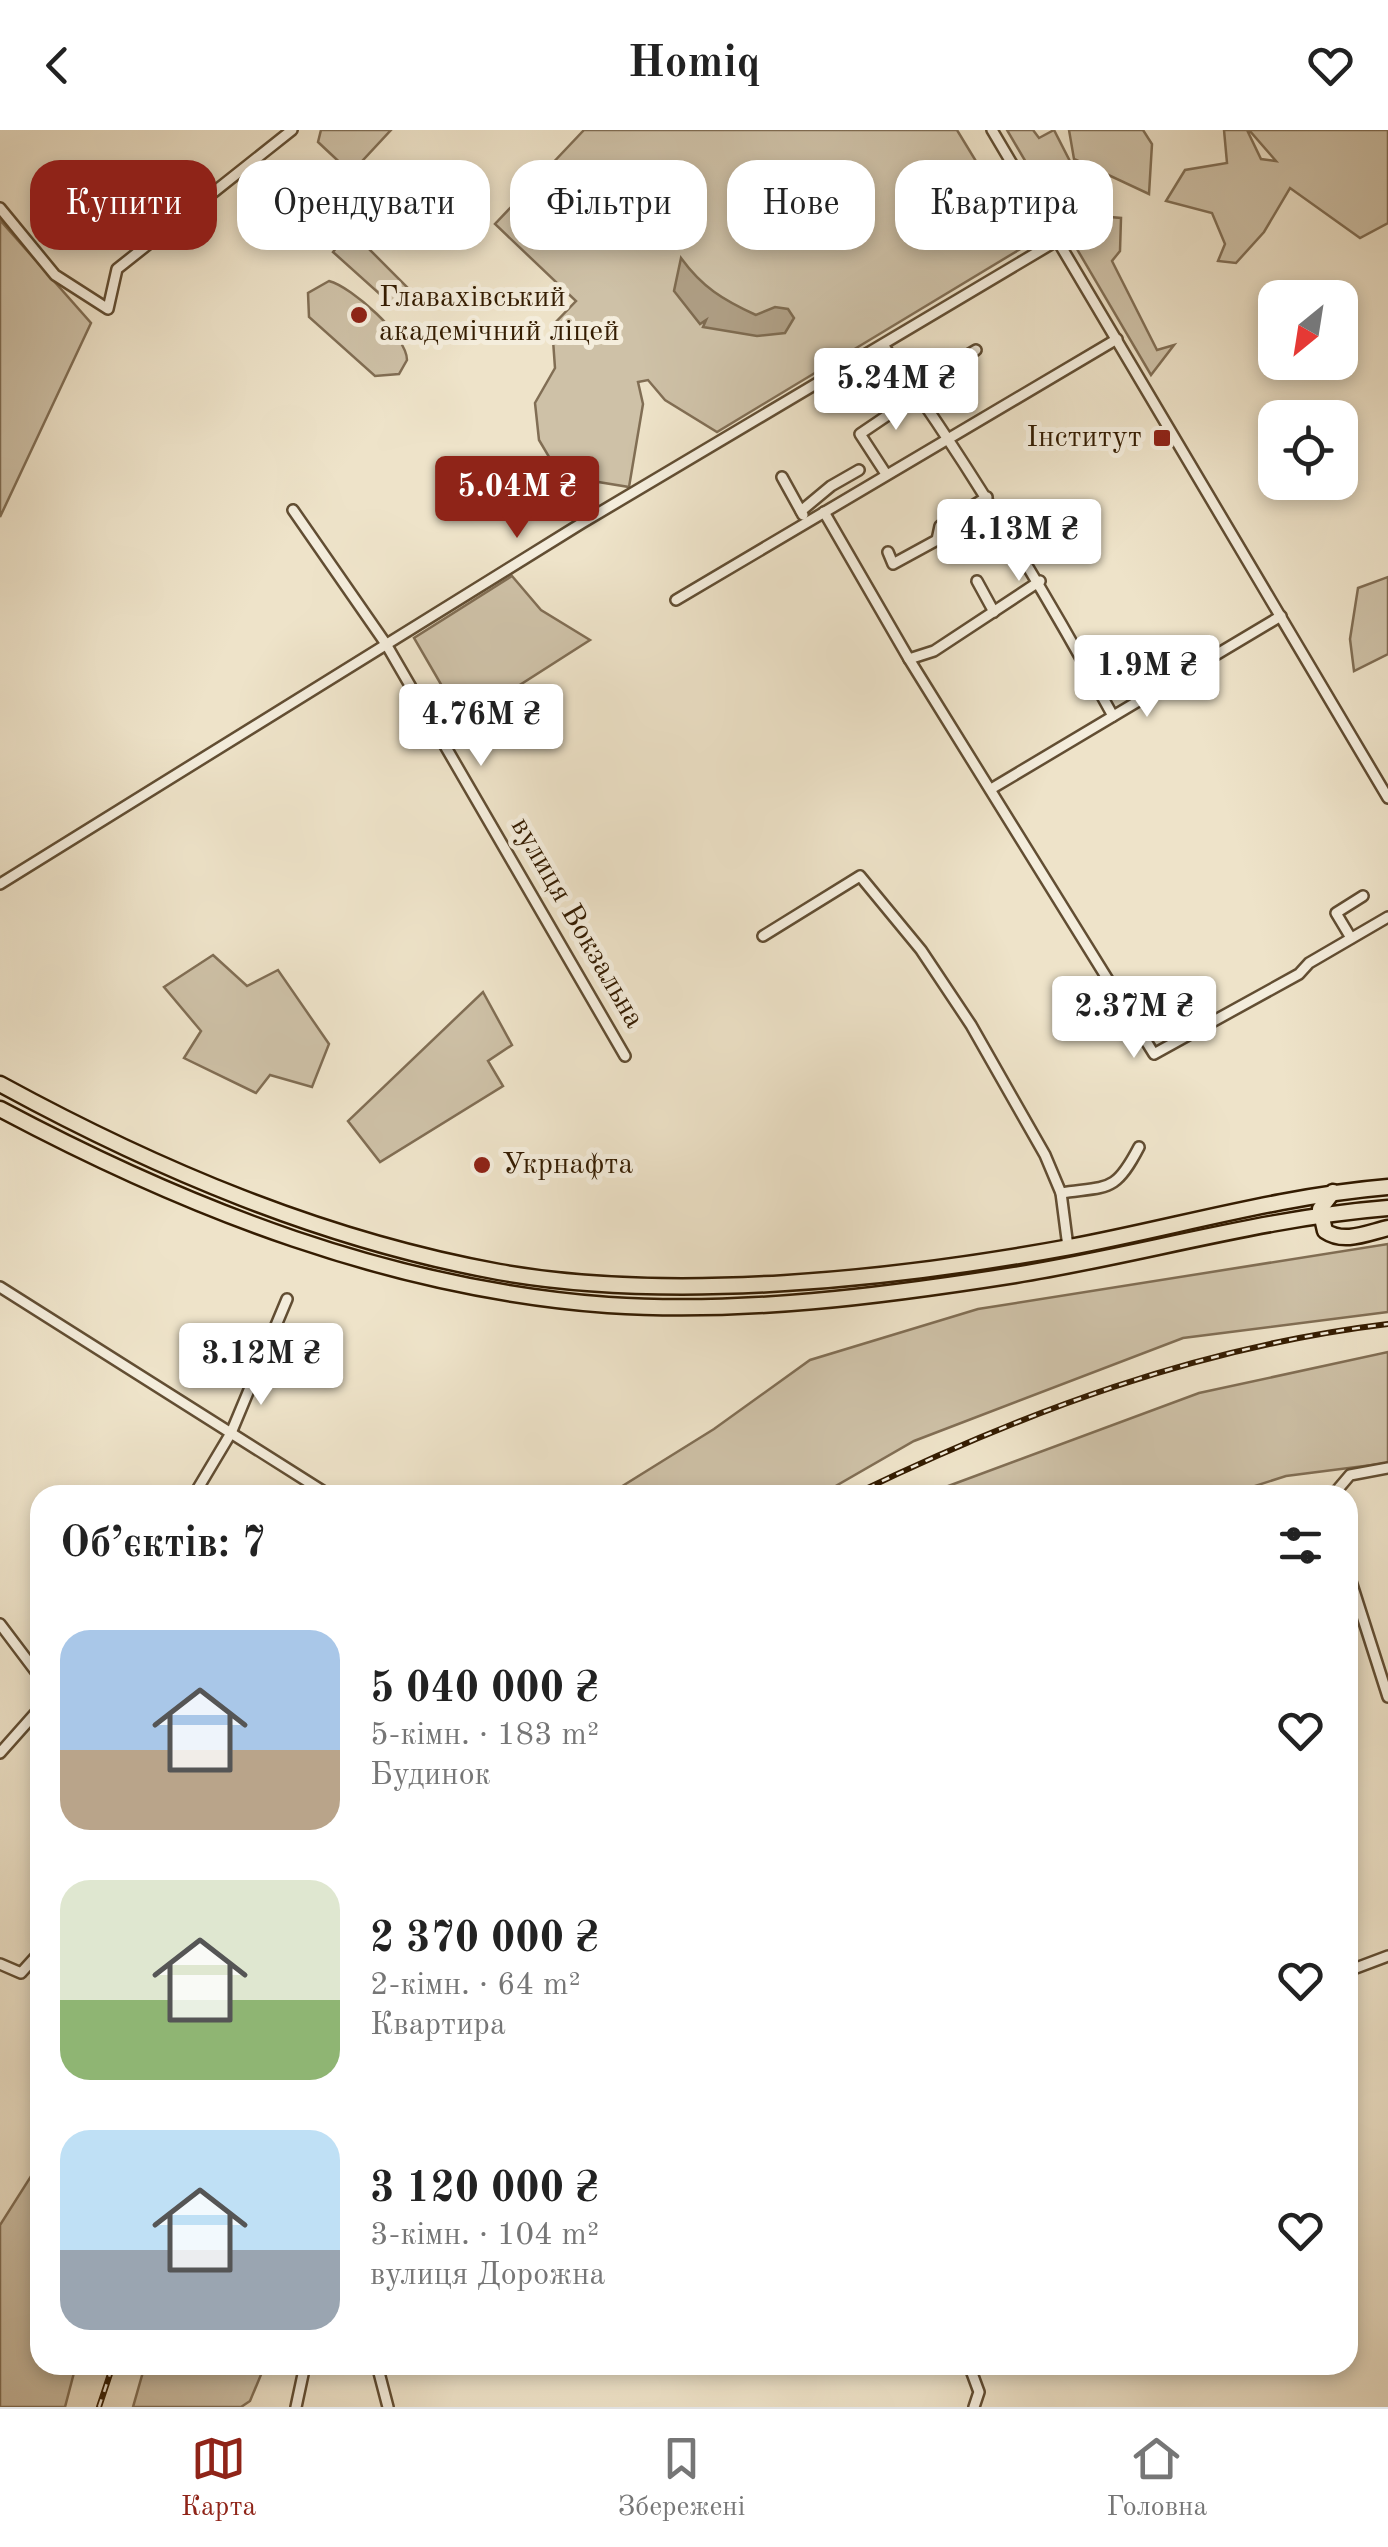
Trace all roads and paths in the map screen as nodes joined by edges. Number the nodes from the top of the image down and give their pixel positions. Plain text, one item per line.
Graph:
1 (292, 130) edge
2 (992, 130) edge
3 (1010, 160) edge
4 (0, 208) edge
5 (1041, 250) edge
6 (1064, 250) edge
7 (1117, 339) junction
8 (883, 345) junction
9 (976, 350) dead end
10 (916, 391) junction
11 (949, 436) junction
12 (859, 470) dead end
13 (886, 474) junction
14 (782, 477) dead end
15 (987, 497) junction
16 (293, 510) dead end
17 (801, 511) junction
18 (824, 512) junction
19 (807, 522) junction
20 (888, 552) dead end
21 (977, 581) dead end
22 (1040, 581) junction
23 (676, 600) dead end
24 (994, 612) junction
25 (1281, 616) junction
26 (386, 644) junction
27 (1200, 646) dead end
28 (909, 659) junction
29 (1208, 661) junction
30 (1114, 716) junction
31 (991, 789) junction
32 (1388, 798) edge
33 (0, 884) edge
34 (1363, 896) dead end
35 (1388, 917) edge
36 (762, 936) dead end
37 (1352, 938) junction
38 (625, 1056) dead end
39 (0, 1084) edge
40 (0, 1108) edge
41 (1139, 1148) dead end
42 (1388, 1188) edge
43 (1333, 1192) junction
44 (1061, 1194) junction
45 (1388, 1208) edge
46 (1318, 1215) junction
47 (1388, 1228) edge
48 (1068, 1247) junction
49 (0, 1287) edge
50 (287, 1300) dead end
51 (231, 1433) junction
52 (1388, 1468) edge
53 (200, 1485) edge
54 (313, 1485) edge
55 (1341, 1485) edge
56 (1358, 1604) edge
57 (0, 1624) edge
58 (30, 1664) edge
59 (1388, 1698) edge
60 (30, 1719) edge
61 (0, 1753) edge
62 (1388, 1956) edge
63 (0, 1964) edge
64 (30, 1964) edge
65 (1358, 1967) edge
66 (303, 2375) edge
67 (380, 2375) edge
68 (973, 2375) edge
69 (296, 2407) edge
70 (388, 2407) edge
71 (974, 2407) edge

1 - 4 street
2 - 3 street
5 - 8 street
6 - 7 street
7 - 11 street
7 - 25 street
8 - 10 street
8 - 26 street
9 - 10 street
10 - 11 street
10 - 13 street
11 - 13 street
11 - 15 street
12 - 17 street
13 - 18 street
14 - 17 street
15 - 20 street
15 - 22 street
16 - 26 street, вулиця Вокзальна
17 - 19 street
18 - 19 street
18 - 28 street
19 - 23 street
21 - 24 street
22 - 24 street
22 - 30 street
24 - 28 street
25 - 29 street
25 - 32 street
26 - 33 street
26 - 38 street, вулиця Вокзальна
27 - 29 street
28 - 31 street
29 - 30 street
30 - 31 street
31 - 37 street
34 - 37 street
35 - 37 street
36 - 44 street
39 - 48 highway
40 - 46 highway
41 - 44 street
42 - 43 highway
43 - 46 highway
43 - 48 highway
44 - 48 street
45 - 46 highway
46 - 47 highway
49 - 51 street
50 - 51 street
51 - 53 street
51 - 54 street
52 - 55 street
56 - 59 street
57 - 58 street
60 - 61 street
62 - 65 street
63 - 64 street
66 - 69 street
67 - 70 street
68 - 71 street

